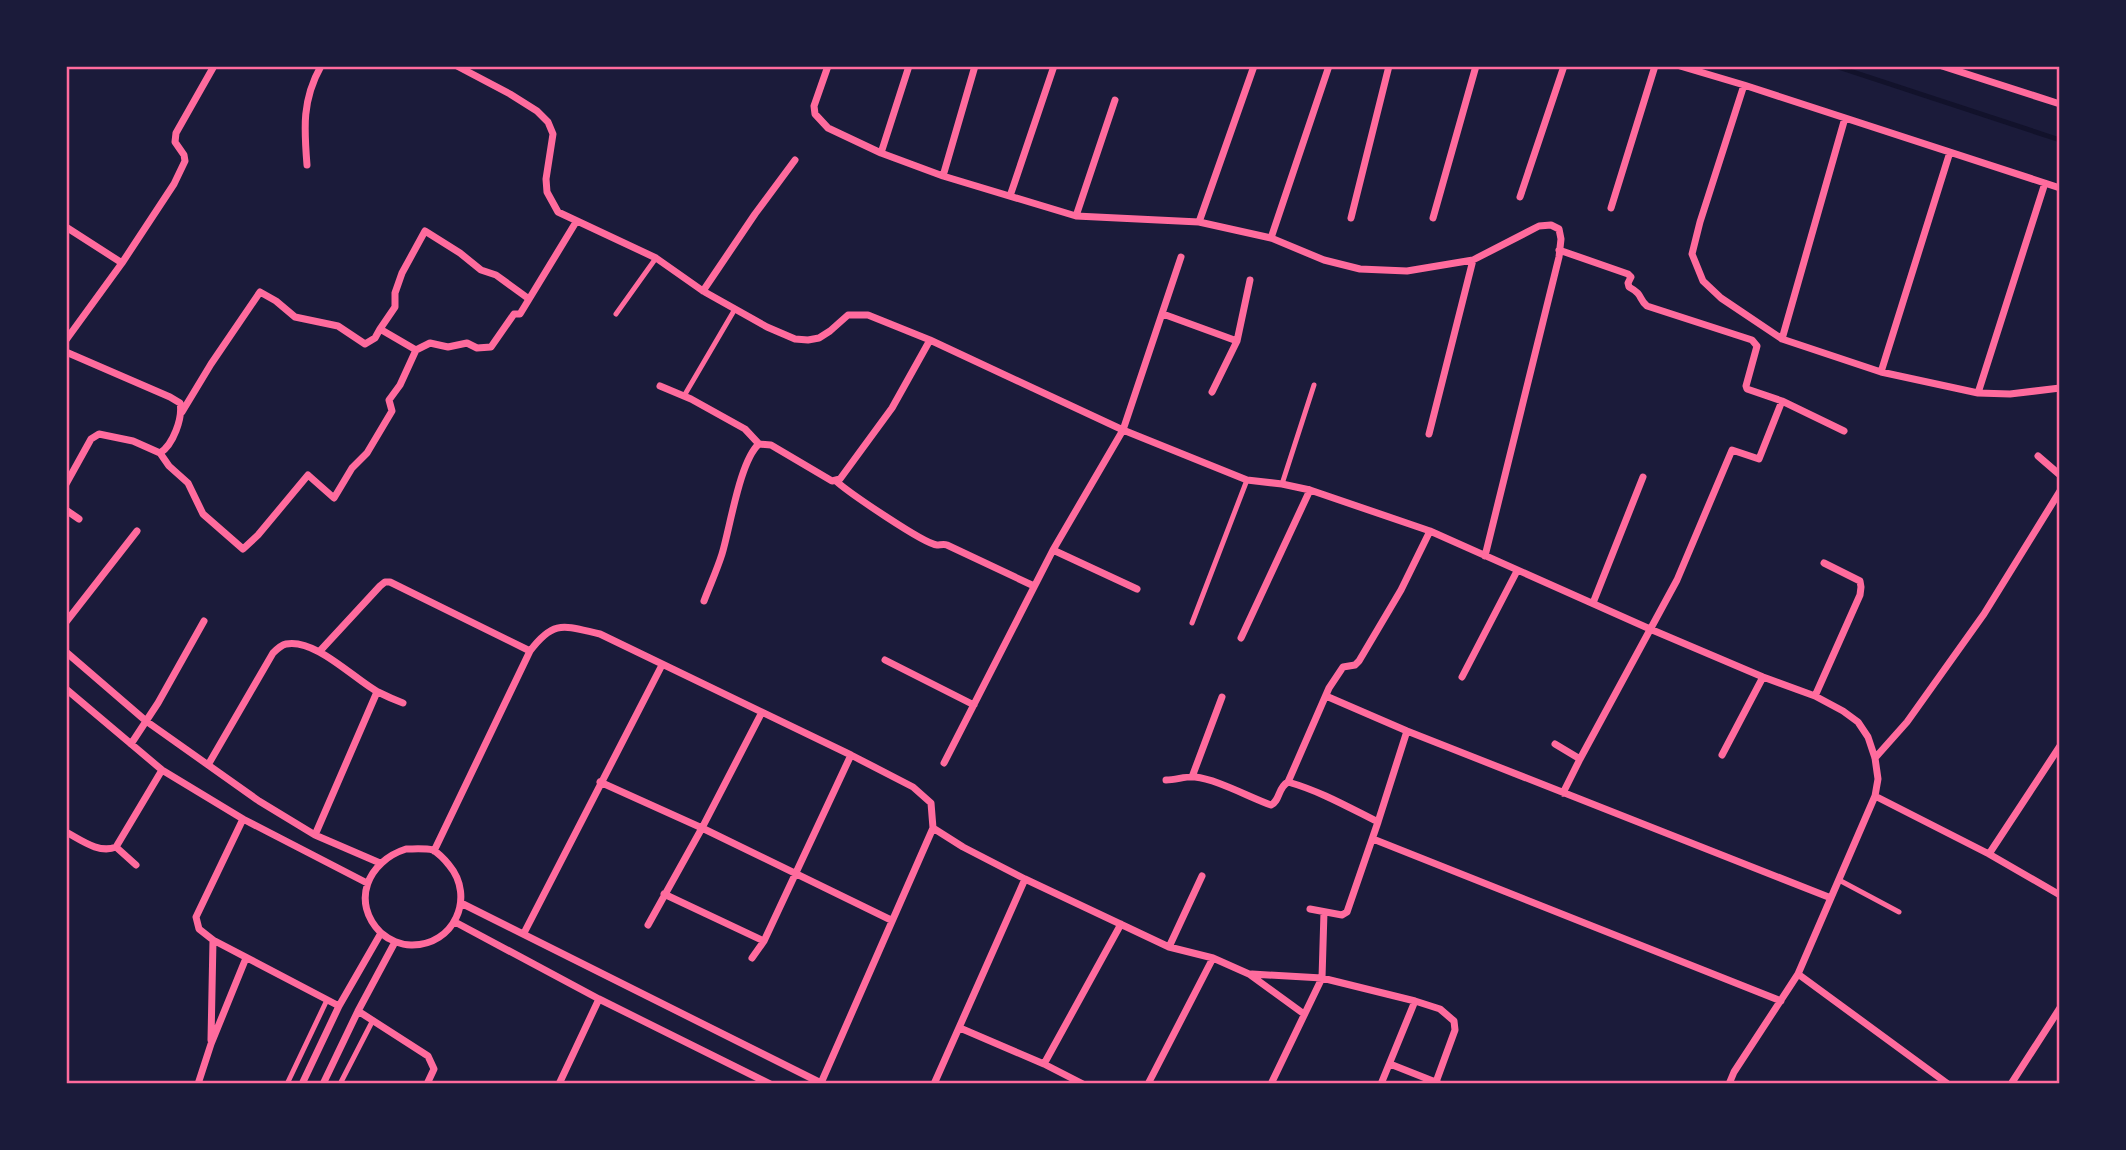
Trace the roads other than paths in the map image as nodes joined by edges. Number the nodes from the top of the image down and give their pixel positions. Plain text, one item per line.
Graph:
1 (214, 66) edge
2 (321, 66) edge
3 (457, 66) edge
4 (828, 66) edge
5 (909, 66) edge
6 (975, 66) edge
7 (1054, 66) edge
8 (1254, 66) edge
9 (1329, 66) edge
10 (1389, 66) edge
11 (1476, 66) edge
12 (1564, 66) edge
13 (1655, 66) edge
14 (1680, 66) edge
15 (1942, 66) edge
16 (1744, 85) junction
17 (1115, 100) dead end
18 (2060, 104) edge
19 (1845, 118) junction
20 (1950, 152) junction
21 (881, 153) junction
22 (795, 160) dead end
23 (307, 165) dead end
24 (943, 176) junction
25 (2045, 183) junction
26 (2060, 188) edge
27 (1010, 196) junction
28 (1520, 197) dead end
29 (1611, 208) dead end
30 (1076, 216) junction
31 (1351, 218) dead end
32 (1433, 218) dead end
33 (576, 222) junction
34 (1199, 222) junction
35 (66, 228) edge
36 (1270, 238) junction
37 (1559, 250) junction
38 (1181, 257) dead end
39 (656, 258) junction
40 (1473, 260) junction
41 (122, 263) junction
42 (1250, 280) dead end
43 (703, 291) junction
44 (529, 299) junction
45 (735, 309) junction
46 (616, 314) dead end
47 (1163, 314) junction
48 (380, 329) junction
49 (1782, 339) junction
50 (66, 340) edge
51 (930, 340) junction
52 (1237, 341) junction
53 (416, 350) junction
54 (66, 352) edge
55 (1881, 372) junction
56 (1314, 385) dead end
57 (660, 386) dead end
58 (2060, 388) edge
59 (1212, 392) dead end
60 (1978, 393) junction
61 (684, 396) junction
62 (1782, 401) junction
63 (182, 412) junction
64 (1123, 430) junction
65 (1844, 431) dead end
66 (1429, 434) dead end
67 (759, 444) junction
68 (160, 453) junction
69 (2038, 456) dead end
70 (2060, 475) edge
71 (1643, 477) dead end
72 (1247, 480) junction
73 (836, 481) junction
74 (66, 484) edge
75 (1282, 484) junction
76 (1310, 489) junction
77 (2060, 491) edge
78 (66, 509) edge
79 (79, 519) dead end
80 (136, 531) dead end
81 (1430, 531) junction
82 (1053, 550) junction
83 (1485, 556) junction
84 (1824, 563) dead end
85 (1517, 571) junction
86 (1034, 586) junction
87 (1137, 589) dead end
88 (705, 601) dead end
89 (1593, 603) junction
90 (204, 621) dead end
91 (66, 622) edge
92 (1192, 623) dead end
93 (1650, 629) junction
94 (1241, 638) dead end
95 (66, 652) edge
96 (319, 652) junction
97 (530, 652) junction
98 (885, 660) dead end
99 (662, 665) junction
100 (1462, 677) dead end
101 (1763, 677) junction
102 (66, 690) edge
103 (377, 692) junction
104 (1326, 696) junction
105 (1815, 696) junction
106 (1222, 698) dead end
107 (403, 703) dead end
108 (974, 705) junction
109 (762, 712) junction
110 (146, 721) junction
111 (1407, 731) junction
112 (131, 744) junction
113 (1555, 744) dead end
114 (2060, 746) edge
115 (851, 755) junction
116 (1722, 755) dead end
117 (1875, 758) junction
118 (1580, 759) junction
119 (944, 763) dead end
120 (208, 765) junction
121 (162, 770) junction
122 (1192, 776) junction
123 (1166, 780) dead end
124 (600, 782) junction
125 (1288, 782) junction
126 (1563, 793) junction
127 (1875, 796) junction
128 (243, 819) junction
129 (1378, 821) junction
130 (702, 828) junction
131 (933, 828) junction
132 (66, 832) edge
133 (315, 835) junction
134 (1373, 839) junction
135 (116, 847) junction
136 (434, 851) junction
137 (1989, 854) junction
138 (380, 863) junction
139 (136, 865) dead end
140 (795, 874) junction
141 (1202, 876) dead end
142 (1025, 879) junction
143 (1839, 880) junction
144 (367, 883) junction
145 (664, 894) junction
146 (2060, 895) edge
147 (1831, 898) junction
148 (461, 903) junction
149 (1310, 909) dead end
150 (1324, 912) junction
151 (1899, 912) dead end
152 (891, 920) junction
153 (455, 922) junction
154 (1121, 924) junction
155 (648, 925) dead end
156 (381, 933) junction
157 (524, 933) junction
158 (213, 940) junction
159 (764, 941) junction
160 (396, 942) junction
161 (1169, 947) junction
162 (247, 958) junction
163 (752, 958) dead end
164 (1213, 958) junction
165 (1250, 974) junction
166 (1798, 974) junction
167 (1322, 978) junction
168 (599, 999) junction
169 (327, 1000) junction
170 (1415, 1001) junction
171 (1781, 1001) junction
172 (339, 1006) junction
173 (2060, 1008) edge
174 (358, 1011) junction
175 (1304, 1014) junction
176 (373, 1020) junction
177 (960, 1028) junction
178 (211, 1044) junction
179 (1044, 1064) junction
180 (1390, 1064) junction
181 (198, 1083) edge
182 (287, 1083) edge
183 (302, 1083) edge
184 (323, 1083) edge
185 (340, 1083) edge
186 (427, 1083) edge
187 (559, 1083) edge
188 (770, 1083) edge
189 (822, 1083) edge
190 (934, 1083) edge
191 (1083, 1083) edge
192 (1148, 1083) edge
193 (1271, 1083) edge
194 (1381, 1083) edge
195 (1437, 1083) edge
196 (1729, 1083) edge
197 (1948, 1083) edge
198 (2011, 1083) edge

1 - 41 street
2 - 23 street
3 - 33 street
4 - 21 street
5 - 21 street
6 - 24 street
7 - 27 street
8 - 34 street
9 - 36 street
10 - 31 street
11 - 32 street
12 - 28 street
13 - 29 street
14 - 16 street
15 - 18 street
16 - 19 street
16 - 49 street
17 - 30 street
19 - 20 street
19 - 49 street
20 - 25 street
20 - 55 street
21 - 24 street
22 - 43 street
24 - 27 street
25 - 26 street
25 - 60 street
27 - 30 street
30 - 34 street
33 - 39 street
33 - 44 street
34 - 36 street
35 - 41 street
36 - 40 street
37 - 40 street
37 - 62 street
37 - 83 street
38 - 47 street
39 - 43 street
39 - 46 lane
40 - 66 street
41 - 50 street
42 - 52 street
43 - 45 street
44 - 48 street
44 - 53 street
45 - 51 street
45 - 61 lane
47 - 52 street
47 - 64 street
48 - 53 street
48 - 63 street
49 - 55 street
51 - 64 street
51 - 73 street
52 - 59 street
53 - 68 street
54 - 63 street
55 - 60 street
56 - 75 lane
57 - 61 street
58 - 60 street
61 - 67 street
62 - 65 street
62 - 93 street
63 - 68 street
64 - 72 street
64 - 82 street
67 - 73 street
67 - 88 street
68 - 74 street
69 - 70 street
71 - 89 street
72 - 75 street
72 - 92 lane
73 - 86 street
75 - 76 street
76 - 81 street
76 - 94 street
77 - 117 street
78 - 79 street
80 - 91 street
81 - 83 street
81 - 104 street
82 - 86 street
82 - 87 street
83 - 85 street
84 - 105 street
85 - 89 street
85 - 100 street
86 - 108 street
89 - 93 street
90 - 110 street
93 - 101 street
93 - 118 street
95 - 110 street
96 - 97 street
96 - 103 street
96 - 120 street
97 - 99 street
97 - 136 street
98 - 108 street
99 - 109 street
99 - 124 street
101 - 105 street
101 - 116 street
102 - 112 street
103 - 107 street
103 - 133 street
104 - 111 street
104 - 125 street
105 - 117 street
106 - 122 street
108 - 119 street
109 - 115 street
109 - 130 street
110 - 112 street
110 - 120 street
111 - 126 street
111 - 129 street
112 - 121 street
113 - 118 street
114 - 137 street
115 - 131 street
115 - 140 street
117 - 127 street
118 - 126 street
120 - 133 street
121 - 128 street
121 - 135 street
122 - 123 street
122 - 125 street
124 - 130 street
124 - 157 street
125 - 129 street
126 - 147 street
127 - 137 street
127 - 143 street
128 - 144 street
128 - 158 street
129 - 134 street
130 - 140 street
130 - 145 street
131 - 142 street
131 - 152 street
132 - 135 street
133 - 138 street
134 - 150 street
134 - 171 street
135 - 139 street
136 - 138 street
136 - 148 street
137 - 146 street
138 - 144 street
140 - 152 street
140 - 159 street
141 - 161 street
142 - 154 street
142 - 177 street
143 - 147 street
143 - 151 lane
144 - 156 street
145 - 155 street
145 - 159 street
147 - 166 street
148 - 153 street
148 - 157 street
149 - 150 street
150 - 167 street
152 - 189 street
153 - 160 street
153 - 168 street
154 - 161 street
154 - 179 street
156 - 160 street
156 - 172 street
157 - 189 street
158 - 162 street
158 - 178 street
159 - 163 street
160 - 174 street
161 - 164 street
162 - 169 street
162 - 178 street
164 - 165 street
164 - 192 street
165 - 167 street
165 - 175 street
166 - 171 street
166 - 197 street
167 - 170 street
167 - 175 street
168 - 187 street
168 - 188 street
169 - 172 street
169 - 182 lane
170 - 180 street
170 - 195 street
171 - 196 street
172 - 183 street
173 - 198 street
174 - 176 street
174 - 184 street
175 - 193 street
176 - 185 lane
176 - 186 street
177 - 179 street
177 - 190 street
178 - 181 street
179 - 191 street
180 - 194 street
180 - 195 street

